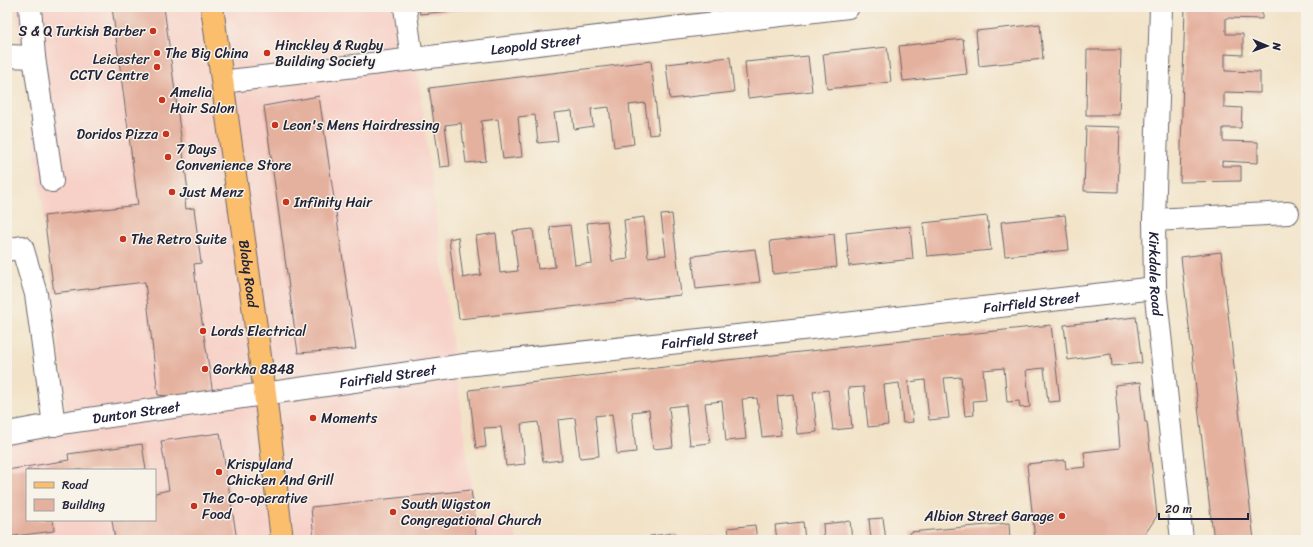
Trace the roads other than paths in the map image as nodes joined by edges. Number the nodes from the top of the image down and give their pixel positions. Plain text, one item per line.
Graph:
1 (30, 7) edge
2 (212, 7) edge
3 (405, 7) edge
4 (848, 7) edge
5 (1161, 7) edge
6 (7, 56) edge
7 (34, 57) junction
8 (412, 59) junction
9 (223, 82) junction
10 (52, 181) dead end
11 (1288, 213) dead end
12 (1154, 220) junction
13 (7, 250) edge
14 (1155, 288) junction
15 (265, 393) junction
16 (54, 425) junction
17 (7, 433) edge
18 (282, 540) edge
19 (1182, 540) edge

1 - 7 street
2 - 9 main road, Blaby Road
3 - 8 street
4 - 8 street, Leopold Street
5 - 12 street, Kirkdale Road
6 - 7 street
7 - 10 street
8 - 9 street, Leopold Street
9 - 15 main road, Blaby Road
11 - 12 street
12 - 14 street, Kirkdale Road
13 - 16 street
14 - 15 street, Fairfield Street
14 - 19 street, Kirkdale Road
15 - 16 street, Dunton Street
15 - 18 main road, Blaby Road
16 - 17 street, Dunton Street

